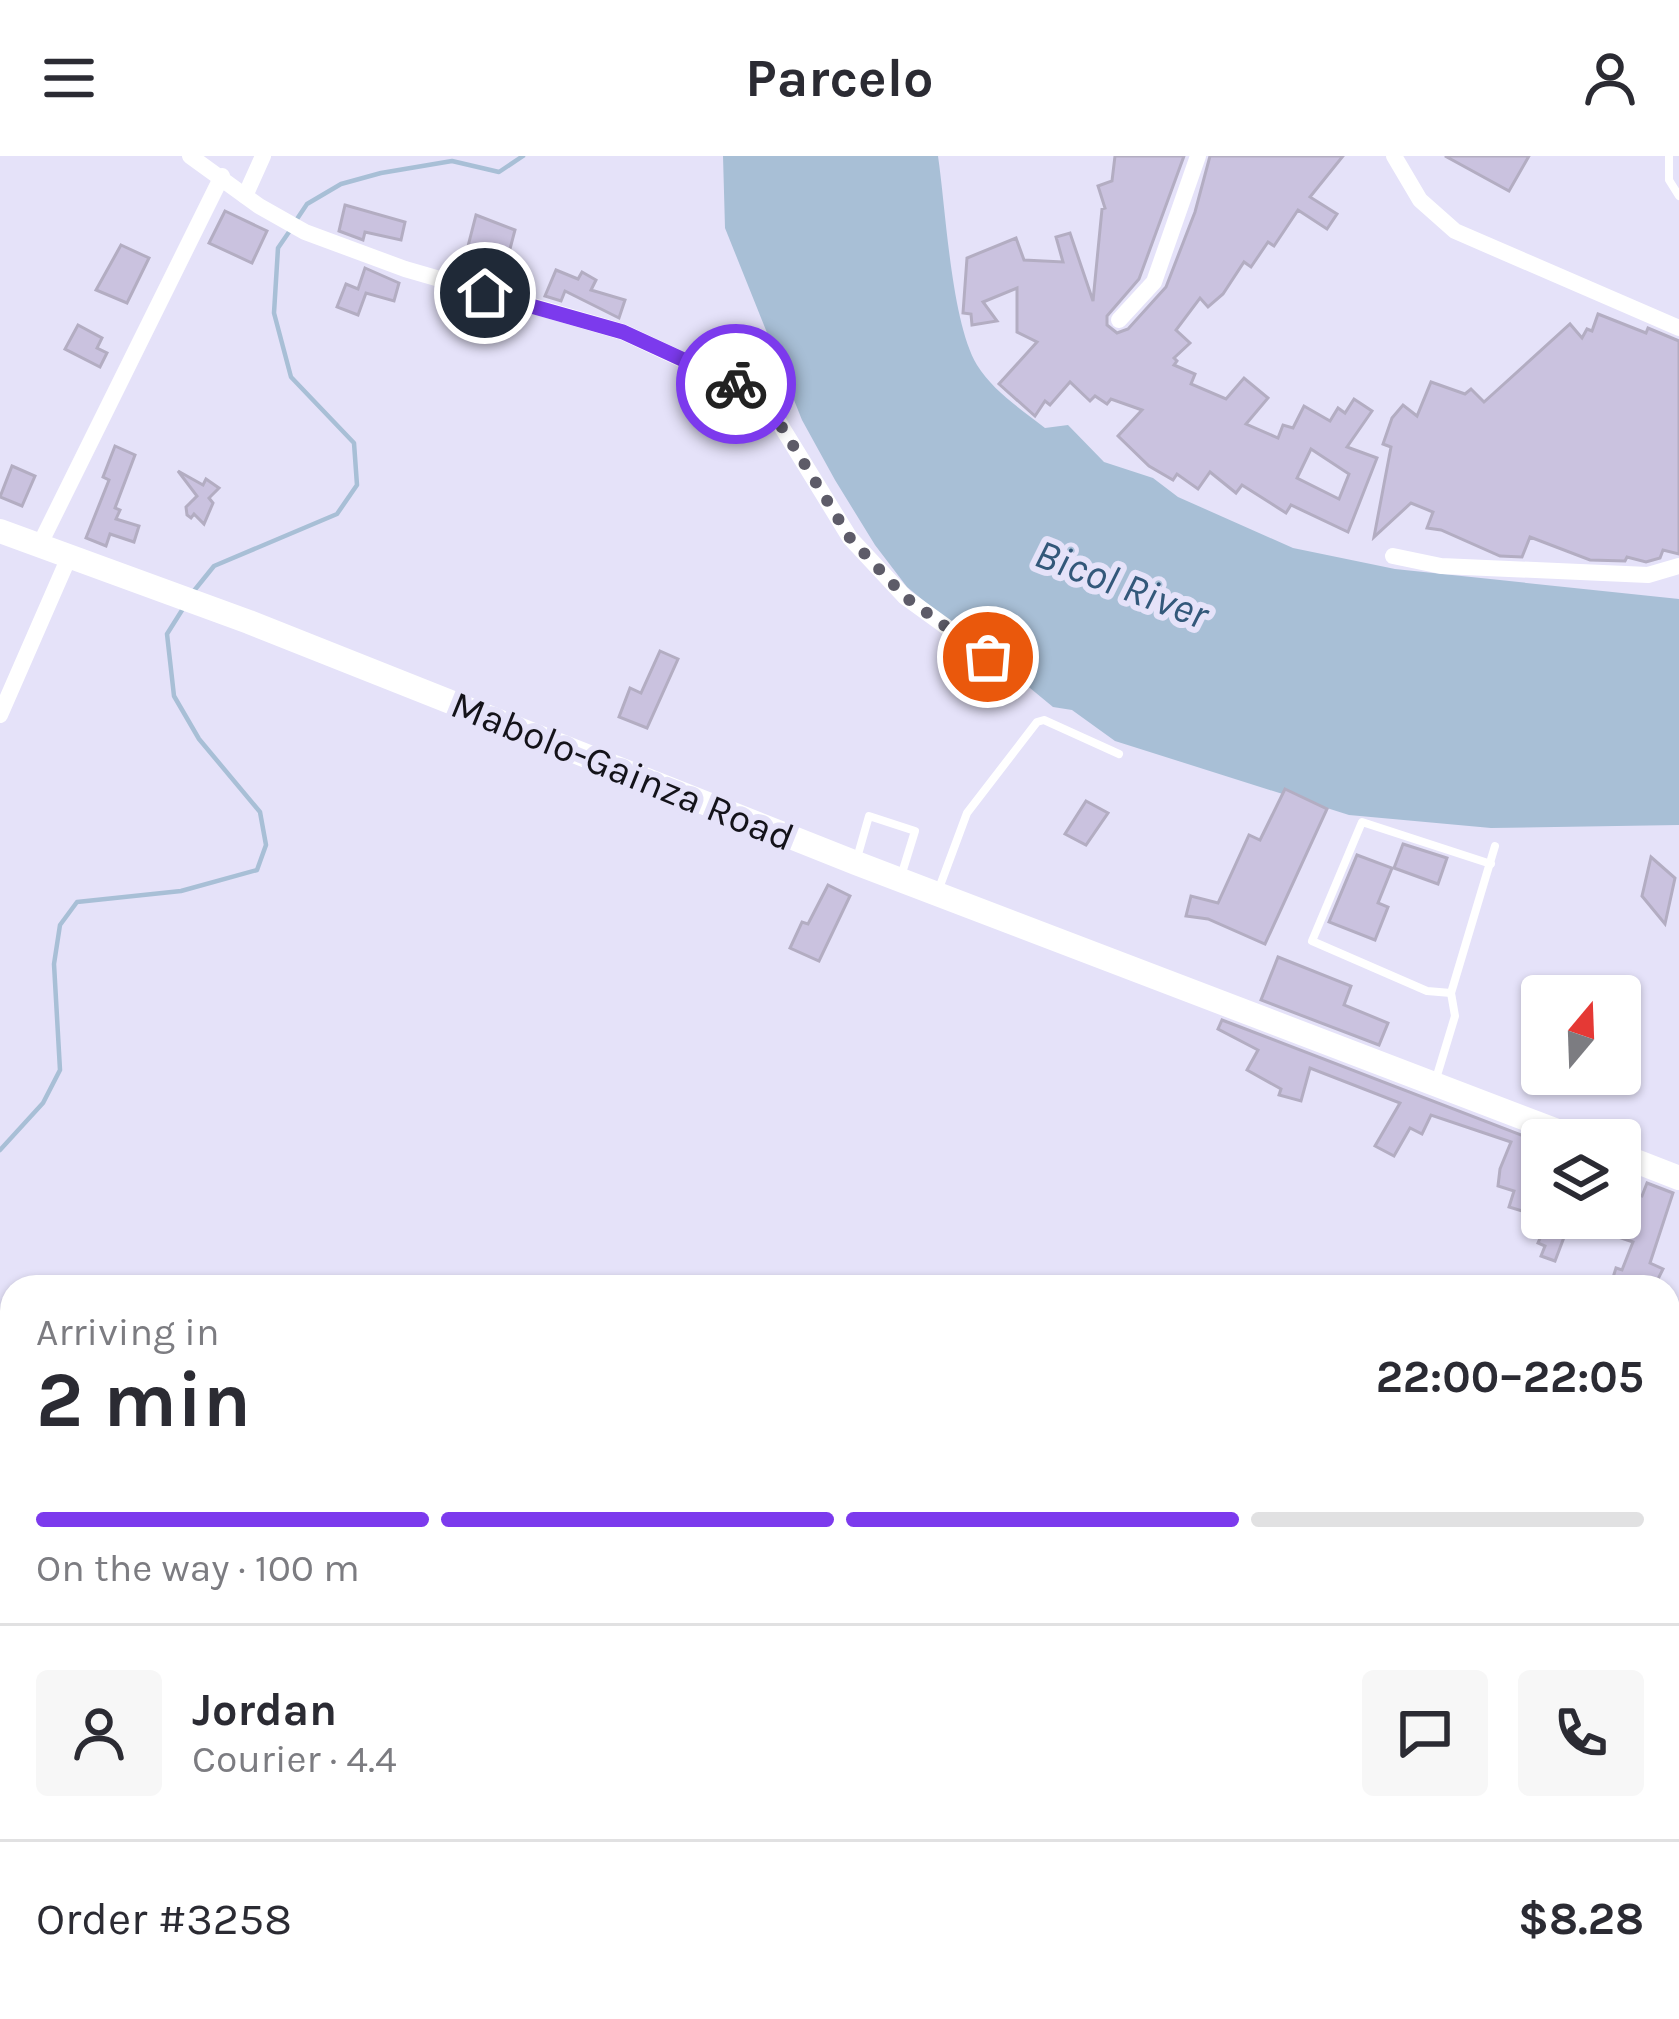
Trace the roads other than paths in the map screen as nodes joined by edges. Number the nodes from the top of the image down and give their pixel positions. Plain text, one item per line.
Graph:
1 (190, 156) edge
2 (263, 156) edge
3 (1198, 156) edge
4 (1394, 156) edge
5 (1669, 156) edge
6 (222, 176) junction
7 (1679, 196) edge
8 (252, 201) junction
9 (1119, 320) dead end
10 (1679, 328) edge
11 (0, 531) edge
12 (39, 546) junction
13 (69, 556) junction
14 (1393, 556) dead end
15 (1679, 566) edge
16 (988, 657) dead end
17 (0, 715) edge
18 (1119, 754) dead end
19 (1495, 846) dead end
20 (856, 863) junction
21 (1490, 864) junction
22 (900, 880) junction
23 (937, 893) junction
24 (1451, 993) junction
25 (1434, 1083) junction
26 (1527, 1119) edge
27 (1641, 1163) edge
28 (1679, 1178) edge

1 - 6 street
2 - 8 street
3 - 9 street
4 - 10 street
5 - 7 lane
6 - 8 street
6 - 12 street
8 - 16 street
11 - 12 main road, Mabolo-Gainza Road
12 - 13 main road, Mabolo-Gainza Road
13 - 17 street
13 - 20 main road, Mabolo-Gainza Road
14 - 15 street
18 - 23 lane
19 - 21 lane
20 - 22 main road, Mabolo-Gainza Road
20 - 22 lane
21 - 24 lane
21 - 24 lane
22 - 23 main road, Mabolo-Gainza Road
23 - 25 main road, Mabolo-Gainza Road
24 - 25 lane
25 - 26 main road, Mabolo-Gainza Road
27 - 28 main road

